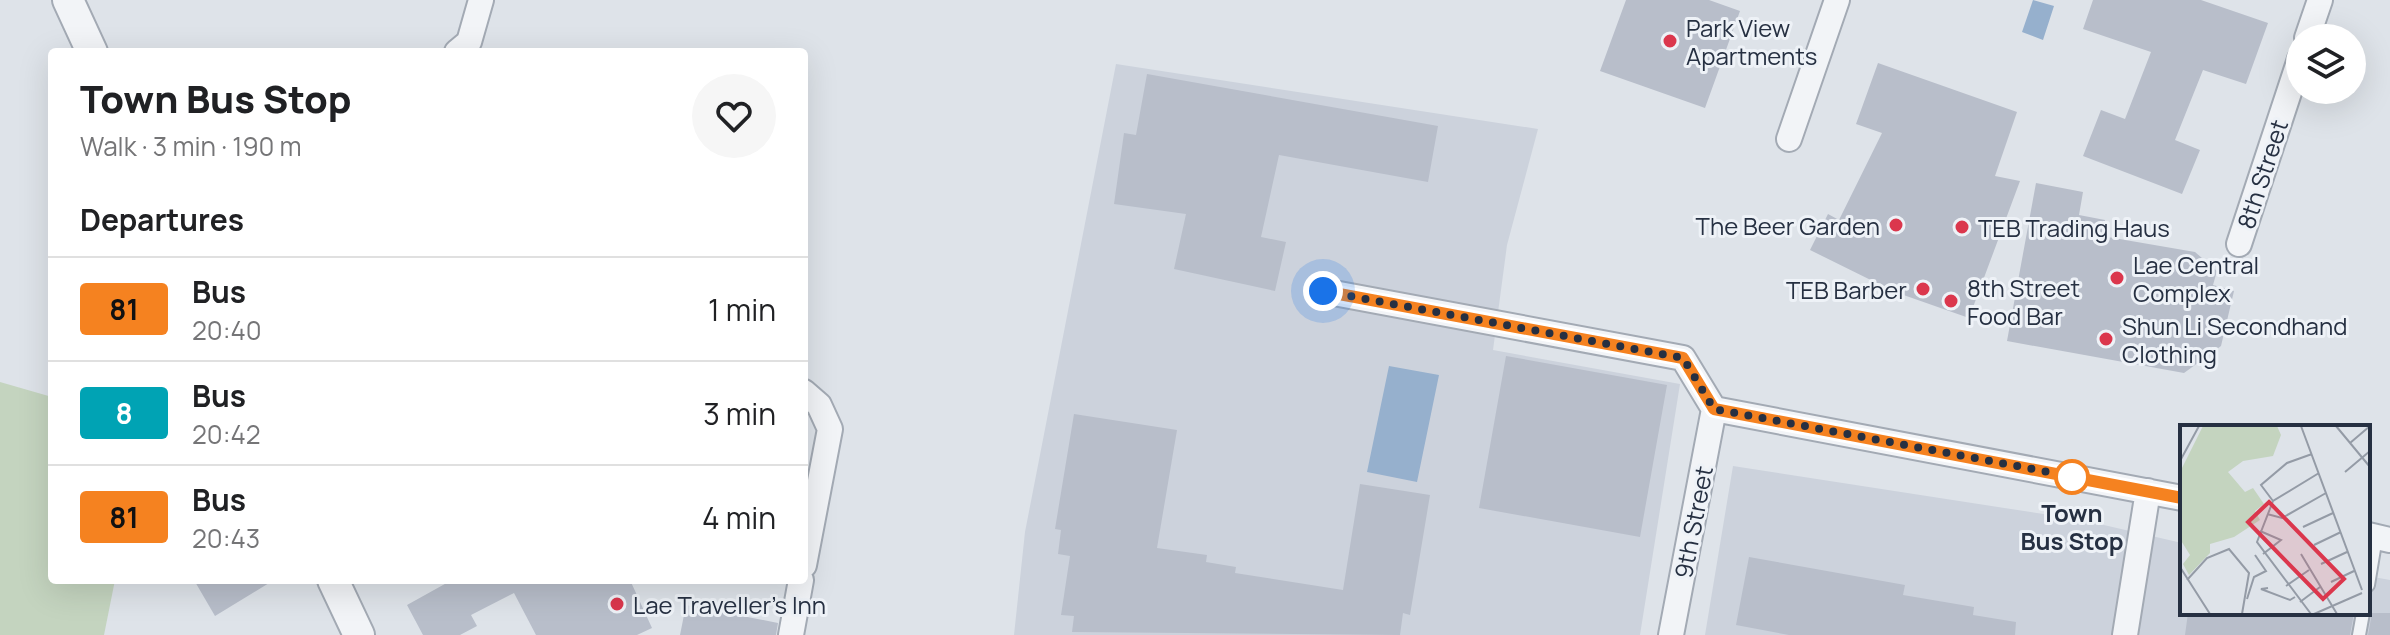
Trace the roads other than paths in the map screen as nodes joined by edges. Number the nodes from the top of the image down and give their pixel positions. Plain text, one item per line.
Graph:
1 (68, 0) edge
2 (481, 0) edge
3 (1837, 0) edge
4 (2320, 0) edge
5 (2312, 24) edge
6 (90, 48) edge
7 (462, 48) edge
8 (2286, 101) edge
9 (1789, 139) dead end
10 (2239, 244) dead end
11 (1323, 291) dead end
12 (808, 395) edge
13 (1714, 409) junction
14 (2148, 491) junction
15 (2180, 498) edge
16 (2378, 537) edge
17 (808, 544) edge
18 (2370, 575) edge
19 (335, 584) edge
20 (800, 584) edge
21 (2363, 615) edge
22 (359, 635) edge
23 (791, 635) edge
24 (1671, 635) edge
25 (2125, 635) edge
26 (2359, 635) edge

1 - 6 street
2 - 7 street
3 - 9 street
4 - 5 street
8 - 10 street, 8th Street
11 - 13 street
12 - 17 street
13 - 14 street
13 - 24 street, 9th Street
14 - 15 street
14 - 25 street
16 - 18 lane
19 - 22 street
20 - 23 street
21 - 26 lane

